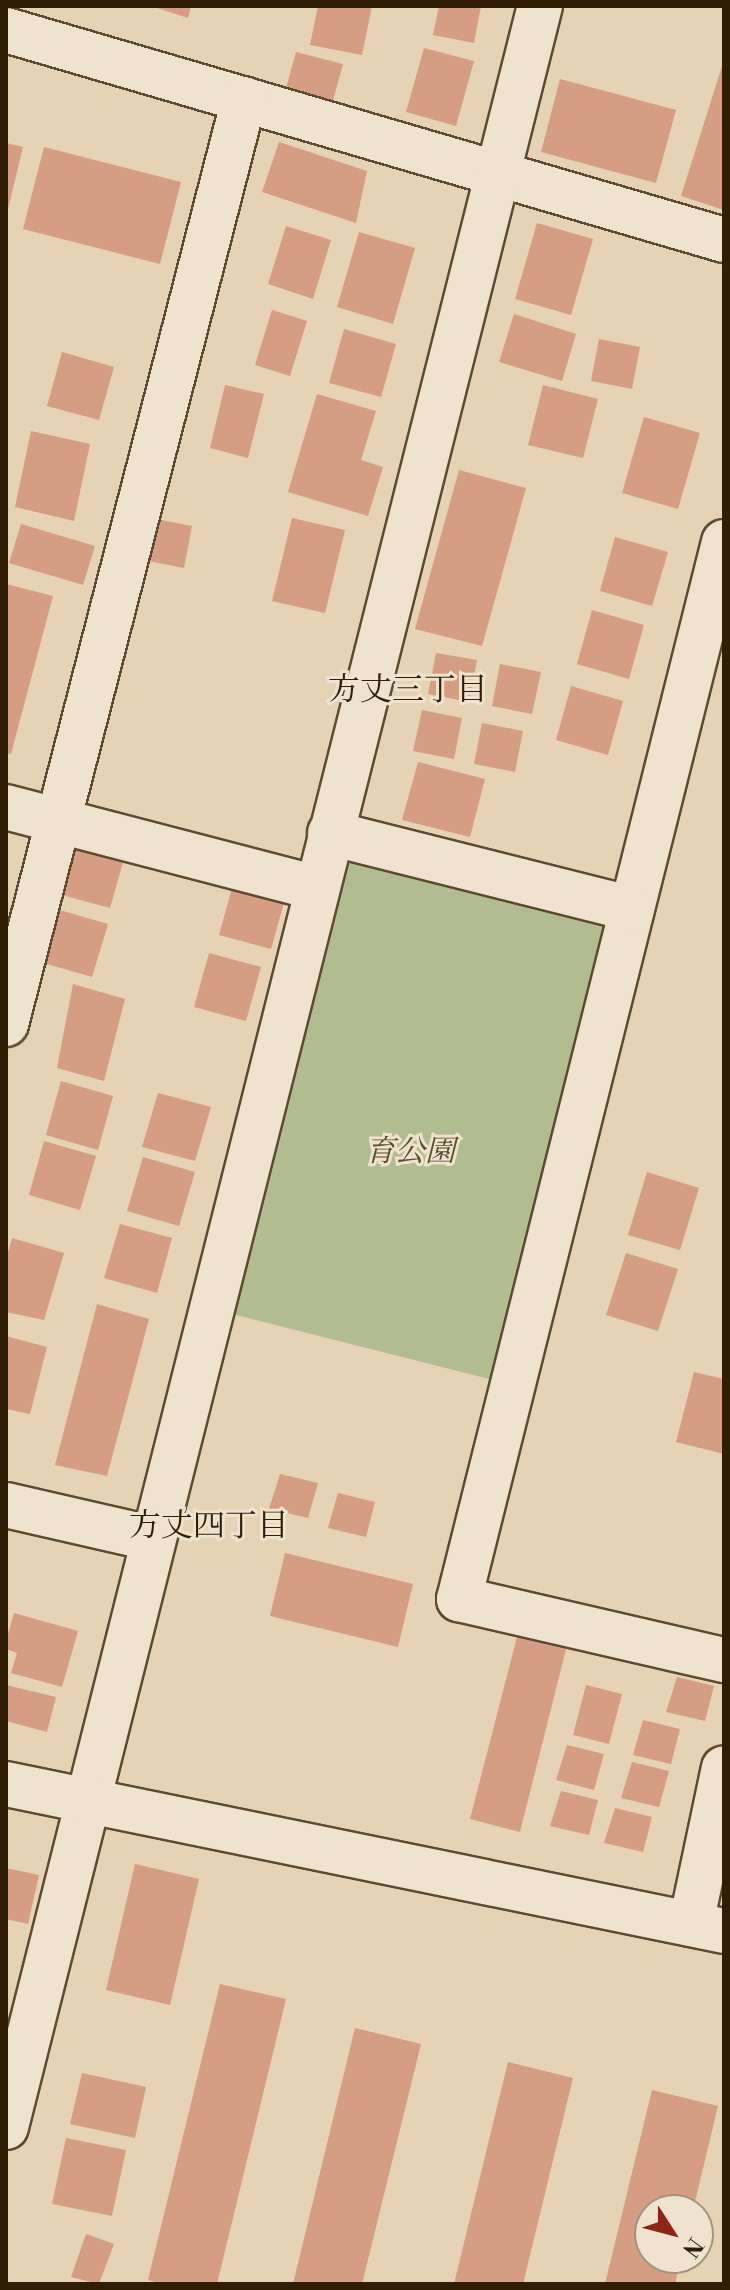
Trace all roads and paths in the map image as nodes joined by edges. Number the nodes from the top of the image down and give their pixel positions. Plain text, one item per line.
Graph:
1 (540, 6) edge
2 (6, 30) edge
3 (244, 99) junction
4 (498, 172) junction
5 (724, 240) edge
6 (724, 542) edge
7 (6, 807) edge
8 (57, 820) junction
9 (330, 833) junction
10 (316, 888) junction
11 (632, 909) junction
12 (6, 1024) edge
13 (6, 1505) edge
14 (150, 1538) junction
15 (724, 1660) edge
16 (724, 1768) edge
17 (6, 1784) edge
18 (85, 1800) junction
19 (708, 1928) edge
20 (8, 2111) edge

1 - 4 street
2 - 3 street
3 - 4 street
3 - 8 street
4 - 5 street
4 - 9 street
6 - 11 street
7 - 8 street
8 - 10 street
8 - 12 street
9 - 10 street
9 - 11 street
10 - 14 street
11 - 15 street
13 - 14 street
14 - 18 street
16 - 19 street
17 - 18 street
18 - 19 street
18 - 20 street

